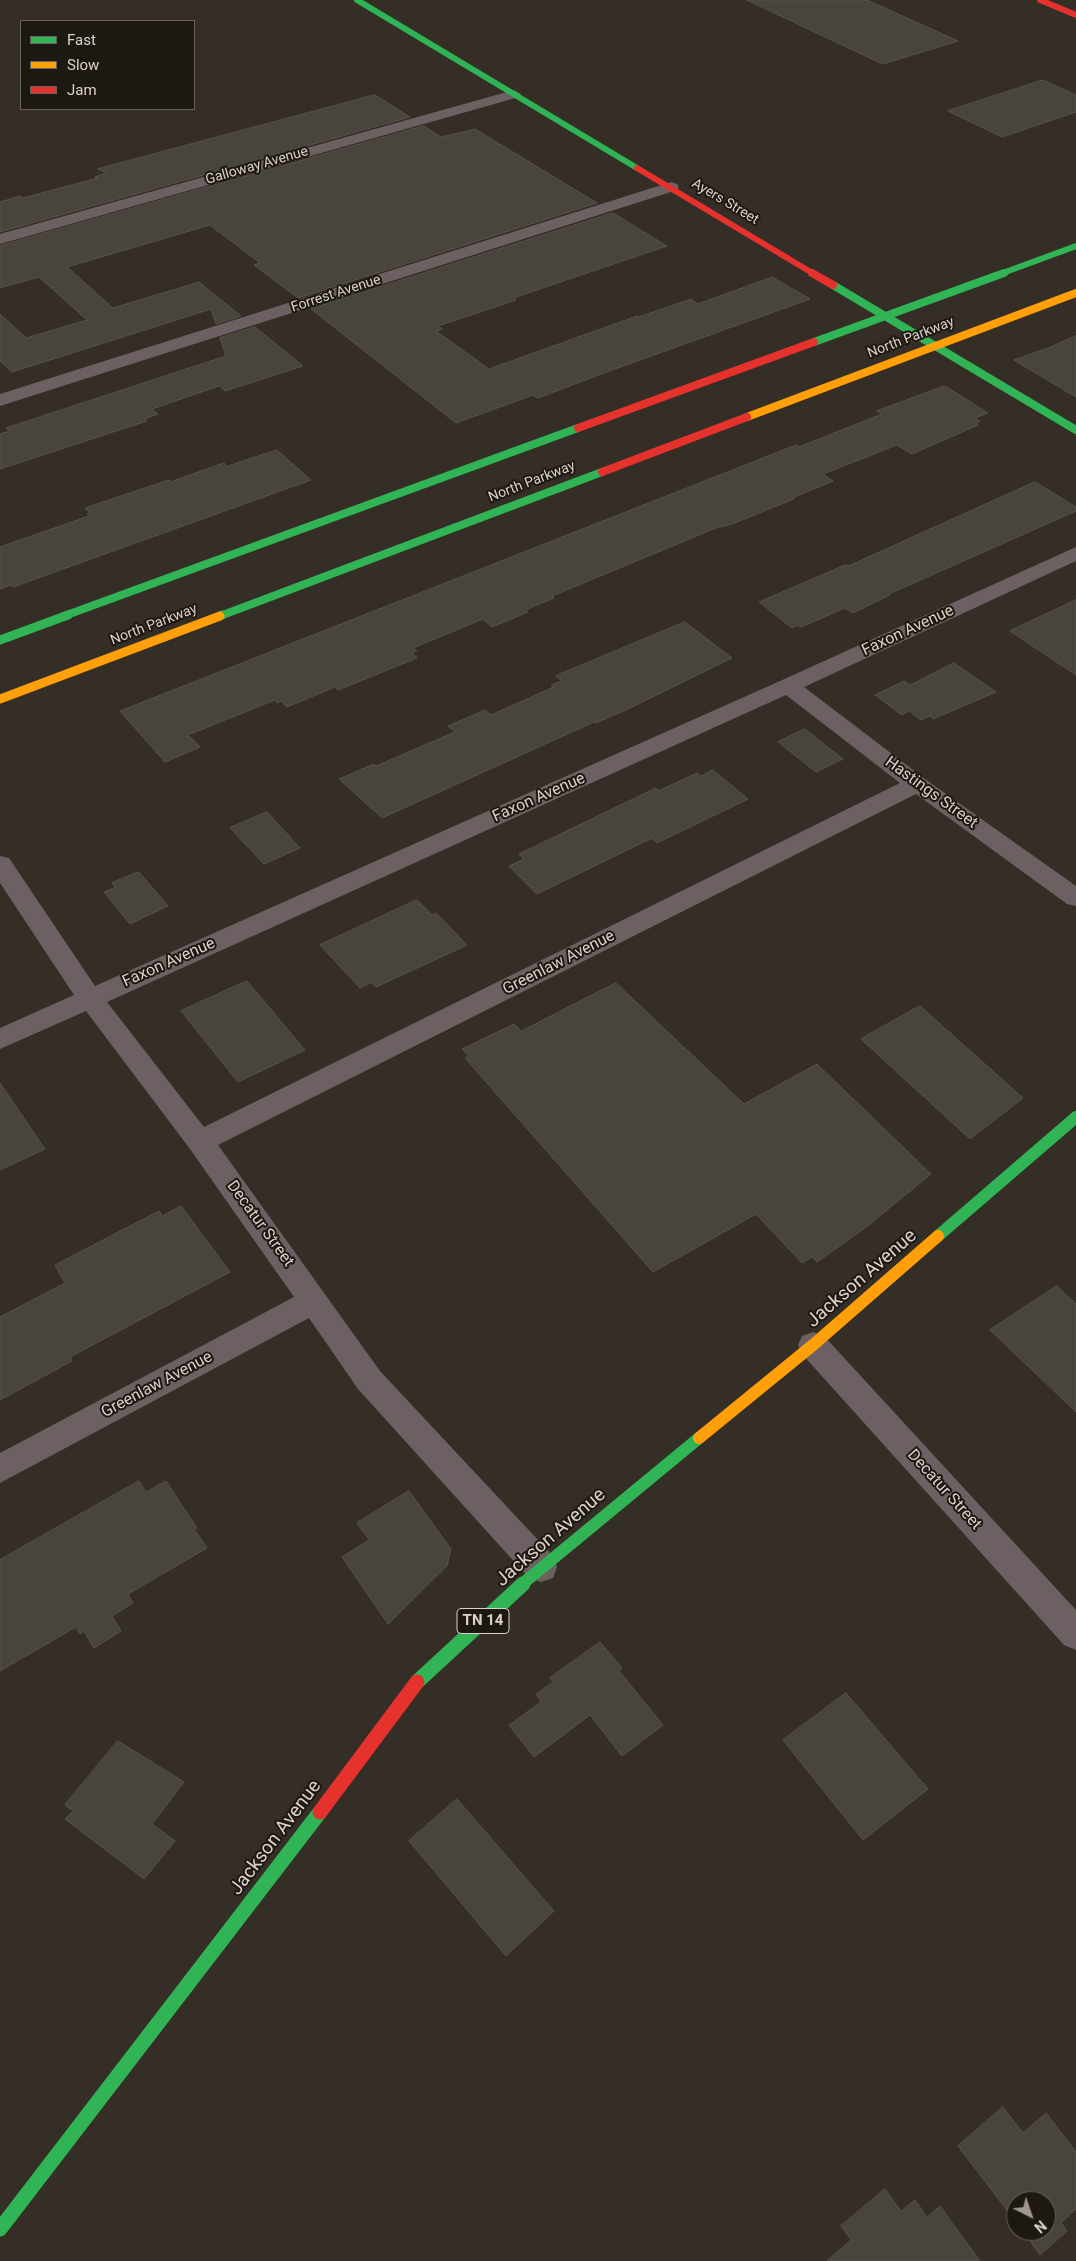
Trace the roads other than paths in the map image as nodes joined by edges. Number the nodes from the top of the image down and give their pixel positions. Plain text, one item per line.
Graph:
1 (358, 0) edge
2 (1045, 1) edge
3 (1076, 16) edge
4 (514, 94) junction
5 (671, 187) junction
6 (0, 239) edge
7 (1076, 246) edge
8 (1076, 293) edge
9 (884, 315) junction
10 (933, 346) junction
11 (0, 400) edge
12 (1076, 430) edge
13 (1076, 553) edge
14 (0, 640) edge
15 (788, 686) junction
16 (0, 699) edge
17 (917, 784) junction
18 (0, 864) edge
19 (1076, 898) edge
20 (90, 998) junction
21 (0, 1039) edge
22 (1076, 1117) edge
23 (200, 1142) junction
24 (314, 1301) junction
25 (813, 1345) junction
26 (0, 1469) edge
27 (541, 1567) junction
28 (1076, 1634) edge
29 (0, 2230) edge

1 - 4 main road, Ayers Street
2 - 3 main road
4 - 5 main road, Ayers Street
4 - 6 street, Galloway Avenue
5 - 9 main road, Ayers Street
5 - 11 street, Forrest Avenue
7 - 9 main road, North Parkway
8 - 10 main road, North Parkway
9 - 10 main road, Ayers Street
9 - 14 main road, North Parkway
10 - 12 main road, Ayers Street
10 - 16 main road, North Parkway
13 - 15 street, Faxon Avenue
15 - 17 street, Hastings Street
15 - 20 street, Faxon Avenue
17 - 19 street, Hastings Street
17 - 23 street, Greenlaw Avenue
18 - 20 street, Decatur Street
20 - 21 street, Faxon Avenue
20 - 23 street, Decatur Street
22 - 25 main road, Jackson Avenue / TN 14
23 - 24 street, Decatur Street
24 - 26 street, Greenlaw Avenue
24 - 27 street, Decatur Street
25 - 27 main road, Jackson Avenue / TN 14
25 - 28 street, Decatur Street
27 - 29 main road, Jackson Avenue / TN 14

